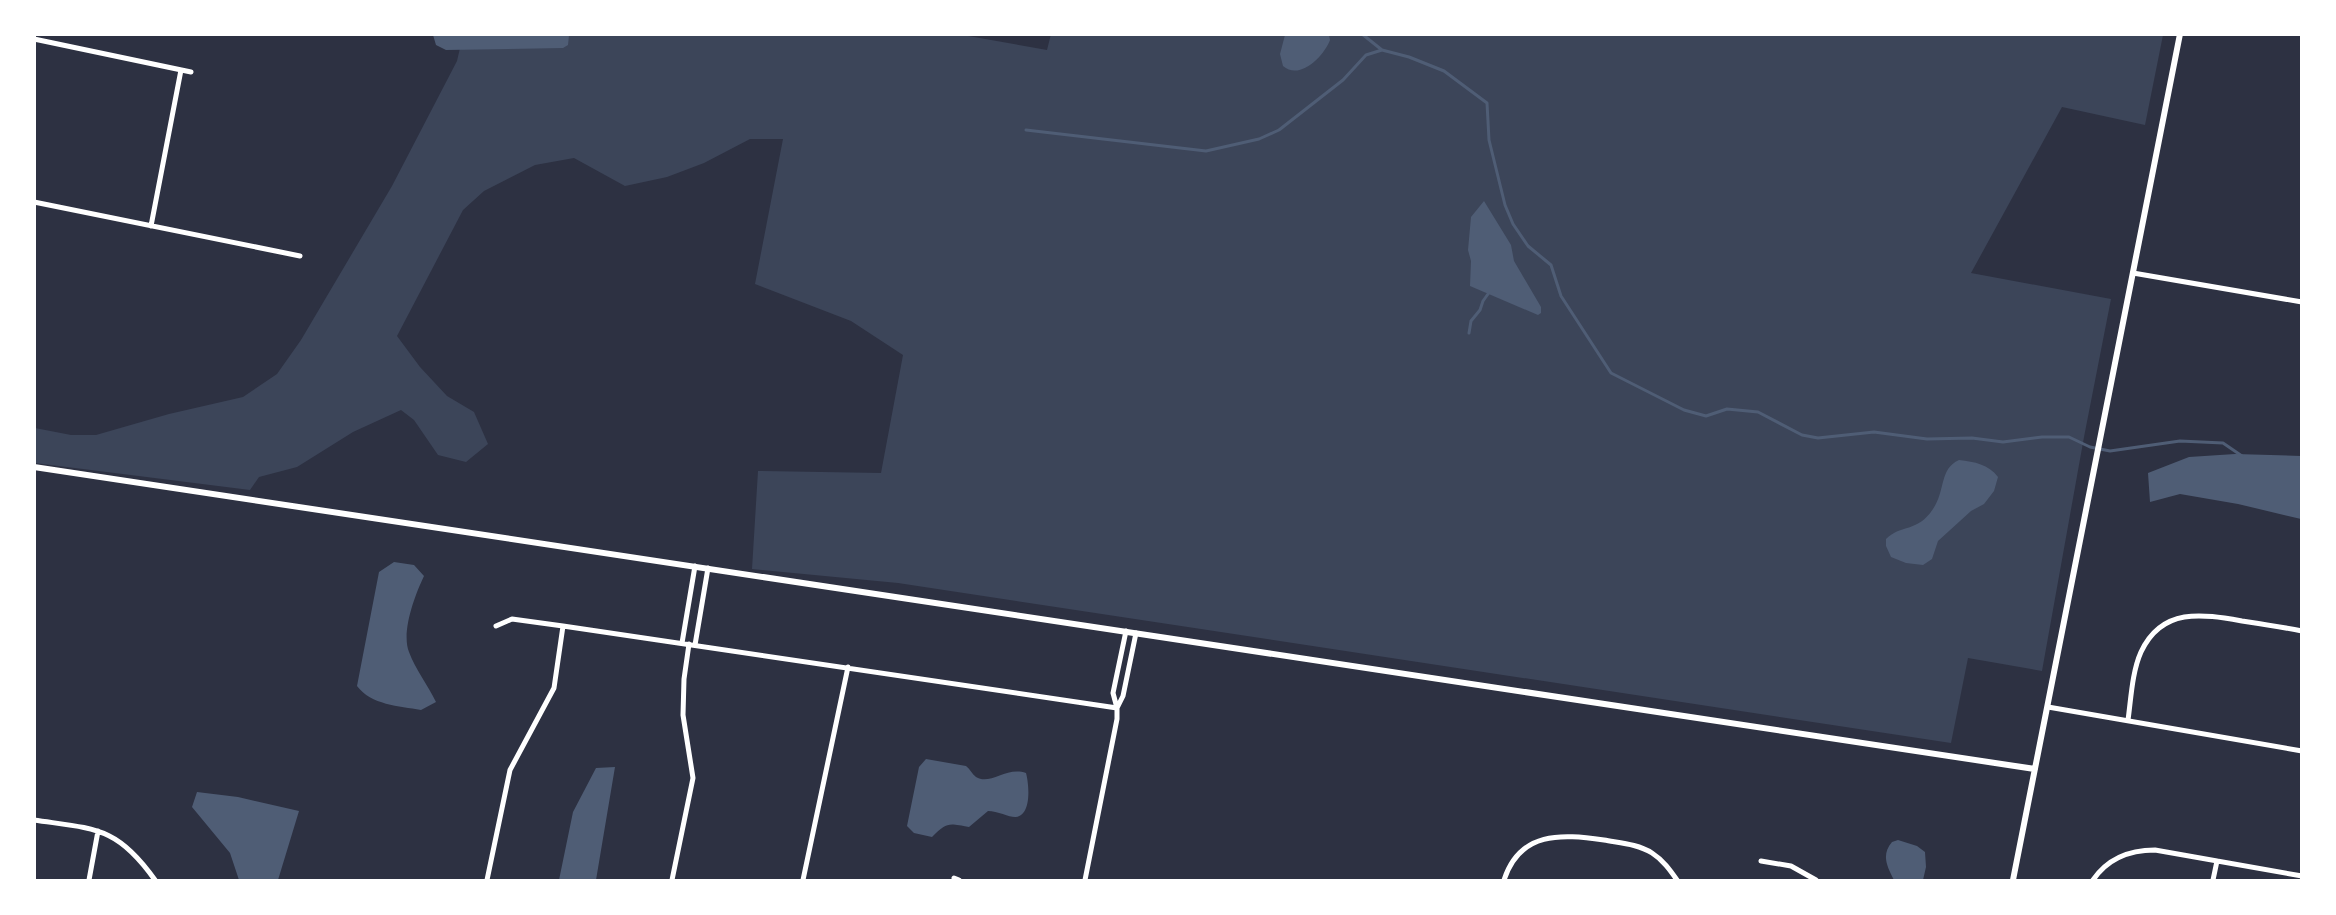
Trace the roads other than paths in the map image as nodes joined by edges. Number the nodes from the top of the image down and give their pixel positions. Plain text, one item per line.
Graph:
1 (2180, 34) edge
2 (34, 39) edge
3 (181, 70) junction
4 (191, 72) dead end
5 (34, 202) edge
6 (151, 226) junction
7 (300, 256) dead end
8 (2133, 273) junction
9 (2301, 302) edge
10 (34, 466) edge
11 (695, 566) junction
12 (708, 568) junction
13 (496, 626) dead end
14 (563, 626) junction
15 (1125, 631) junction
16 (2301, 631) edge
17 (1136, 633) junction
18 (689, 644) junction
19 (848, 667) junction
20 (2048, 707) junction
21 (1117, 708) junction
22 (2128, 720) junction
23 (2301, 751) edge
24 (2036, 769) junction
25 (34, 820) edge
26 (98, 831) junction
27 (1761, 861) dead end
28 (2217, 861) junction
29 (2301, 876) edge
30 (89, 880) edge
31 (154, 880) edge
32 (487, 880) edge
33 (672, 880) edge
34 (803, 880) edge
35 (1085, 880) edge
36 (1504, 880) edge
37 (1677, 880) edge
38 (1816, 880) edge
39 (2013, 880) edge
40 (2093, 880) edge
41 (2213, 880) edge

1 - 8 street
2 - 3 street
3 - 4 street
3 - 6 street
5 - 6 street
6 - 7 street
8 - 9 street
8 - 20 street
10 - 11 street
11 - 12 street
11 - 18 street
12 - 15 street
12 - 18 street
13 - 14 street
14 - 18 street
14 - 32 street
15 - 17 street
15 - 21 street
16 - 22 street
17 - 21 street
17 - 24 street
18 - 19 street
18 - 33 street
19 - 21 street
19 - 34 street
20 - 22 street
20 - 24 street
21 - 35 street
22 - 23 street
24 - 39 street
25 - 26 street
26 - 30 street
26 - 31 street
27 - 38 street
28 - 29 street
28 - 40 street
28 - 41 street
36 - 37 street

